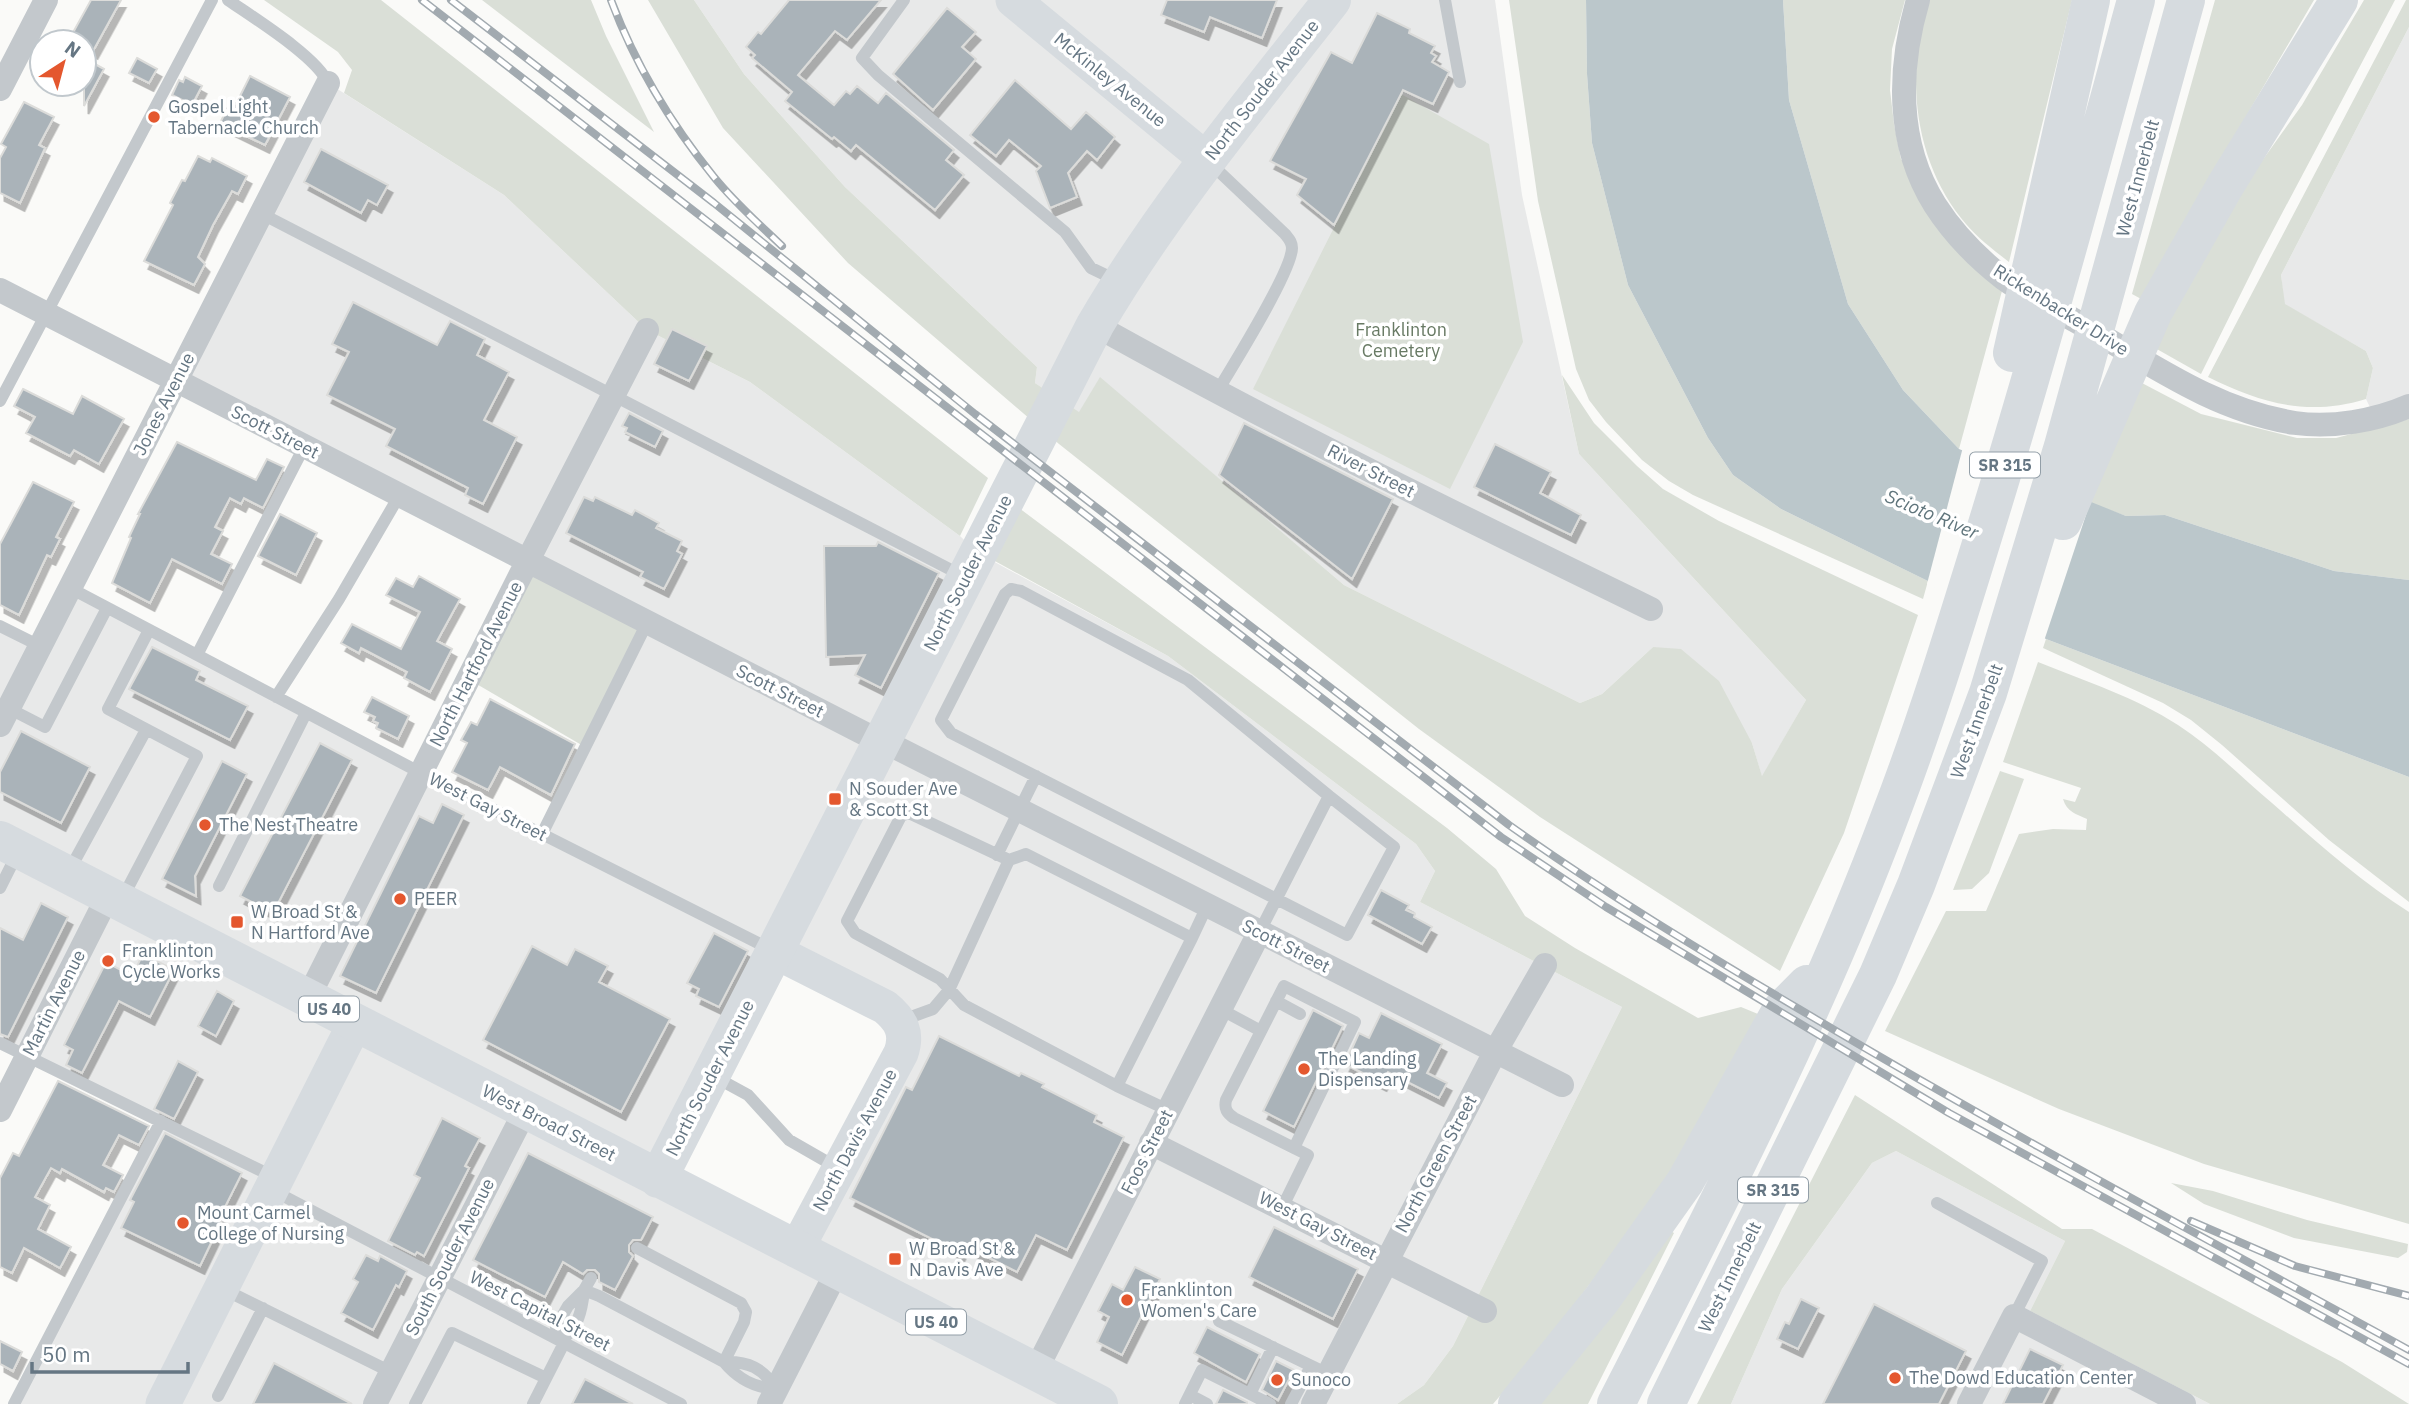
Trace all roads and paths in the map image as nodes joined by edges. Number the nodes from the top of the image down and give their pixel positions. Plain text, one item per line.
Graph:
1 (46, 0) edge
2 (212, 0) edge
3 (228, 0) edge
4 (904, 0) edge
5 (1013, 0) edge
6 (1332, 0) edge
7 (1444, 0) edge
8 (1918, 0) edge
9 (2091, 0) edge
10 (2136, 0) edge
11 (2186, 0) edge
12 (2339, 0) edge
13 (1460, 82) dead end
14 (328, 83) joint
15 (0, 89) edge
16 (1207, 160) junction
17 (262, 214) junction
18 (2050, 254) junction
19 (1122, 282) junction
20 (0, 290) edge
21 (46, 314) junction
22 (1096, 325) junction
23 (647, 330) dead end
24 (177, 380) junction
25 (1217, 393) junction
26 (613, 396) junction
27 (0, 401) edge
28 (2409, 406) edge
29 (304, 447) junction
30 (399, 496) junction
31 (527, 562) junction
32 (965, 578) junction
33 (70, 588) junction
34 (107, 608) junction
35 (1651, 609) dead end
36 (647, 623) junction
37 (0, 626) edge
38 (149, 630) junction
39 (40, 646) junction
40 (197, 655) junction
41 (1988, 693) junction
42 (276, 697) junction
43 (306, 713) junction
44 (4, 716) edge
45 (146, 730) junction
46 (881, 741) junction
47 (421, 773) junction
48 (1036, 776) junction
49 (1329, 796) junction
50 (1018, 810) junction
51 (542, 834) junction
52 (9, 845) edge
53 (1003, 857) junction
54 (67, 875) junction
55 (219, 886) dead end
56 (0, 888) edge
57 (1276, 898) junction
58 (114, 899) junction
59 (1207, 906) junction
60 (1259, 933) junction
61 (1192, 938) junction
62 (774, 951) junction
63 (1835, 956) junction
64 (1545, 965) dead end
65 (949, 990) junction
66 (308, 998) junction
67 (1276, 1001) junction
68 (1220, 1009) junction
69 (1300, 1014) dead end
70 (355, 1023) junction
71 (901, 1025) junction
72 (1261, 1031) junction
73 (0, 1043) edge
74 (1494, 1052) junction
75 (27, 1057) junction
76 (711, 1075) junction
77 (1562, 1085) dead end
78 (1118, 1086) junction
79 (0, 1110) edge
80 (1168, 1110) junction
81 (525, 1111) junction
82 (161, 1121) junction
83 (1151, 1143) junction
84 (1294, 1148) junction
85 (840, 1169) junction
86 (658, 1179) junction
87 (274, 1184) junction
88 (1937, 1203) dead end
89 (1282, 1208) junction
90 (637, 1248) dead end
91 (796, 1250) junction
92 (1386, 1260) junction
93 (837, 1271) junction
94 (591, 1278) dead end
95 (439, 1279) junction
96 (223, 1288) junction
97 (583, 1290) junction
98 (263, 1308) junction
99 (1485, 1311) dead end
100 (2014, 1316) junction
101 (1219, 1321) dead end
102 (562, 1342) junction
103 (1273, 1347) junction
104 (723, 1362) junction
105 (1320, 1370) junction
106 (391, 1372) junction
107 (1035, 1372) junction
108 (546, 1378) junction
109 (1250, 1394) junction
110 (218, 1396) dead end
111 (773, 1397) edge
112 (1187, 1399) edge
113 (14, 1404) edge
114 (163, 1404) edge
115 (375, 1404) edge
116 (415, 1404) edge
117 (533, 1404) edge
118 (681, 1404) edge
119 (1100, 1404) edge
120 (1207, 1404) edge
121 (1270, 1404) edge
122 (1291, 1404) edge
123 (1313, 1404) edge
124 (1517, 1404) edge
125 (1616, 1404) edge
126 (1666, 1404) edge
127 (1969, 1404) edge
128 (2184, 1404) edge

1 - 15 street
2 - 21 lane
3 - 14 lane
4 - 19 lane
5 - 16 street, McKinley Avenue
6 - 16 main road, North Souder Avenue
7 - 13 lane
8 - 28 street, Rickenbacker Drive
9 - 18 main road
10 - 18 main road
11 - 41 main road, West Innerbelt / SR 315
12 - 41 main road
14 - 17 street, Jones Avenue
16 - 19 main road, North Souder Avenue
16 - 25 lane
17 - 24 street, Jones Avenue
17 - 26 lane
18 - 63 main road, SR 315
19 - 22 main road, North Souder Avenue
20 - 21 street, Scott Street
21 - 24 street, Scott Street
21 - 27 lane
22 - 25 street, River Street
22 - 32 main road, North Souder Avenue
23 - 26 street, North Hartford Avenue
24 - 29 street, Scott Street
24 - 33 street, Jones Avenue
25 - 35 street, River Street
26 - 31 street, North Hartford Avenue
26 - 32 lane
29 - 30 street, Scott Street
29 - 40 lane
30 - 31 street, Scott Street
30 - 42 lane
31 - 36 street, Scott Street
31 - 47 street, North Hartford Avenue
32 - 46 main road, North Souder Avenue
33 - 34 lane, West Gay Street
33 - 39 street, Jones Avenue
34 - 38 lane, West Gay Street
34 - 44 lane
36 - 46 street, Scott Street
36 - 51 lane
37 - 39 lane
38 - 40 lane, West Gay Street
38 - 45 lane
39 - 44 street, Jones Avenue
40 - 42 lane, West Gay Street
41 - 126 main road, West Innerbelt / SR 315
42 - 43 lane, West Gay Street
43 - 47 lane, West Gay Street
43 - 55 lane
45 - 54 lane
45 - 58 lane
46 - 50 street, Scott Street
46 - 62 main road, North Souder Avenue
47 - 51 lane, West Gay Street
47 - 66 street, North Hartford Avenue
48 - 49 lane
48 - 50 lane
48 - 57 lane
49 - 57 lane
49 - 57 lane
50 - 53 lane
50 - 59 street, Scott Street
51 - 62 lane, West Gay Street
52 - 54 main road, West Broad Street / US 40
52 - 56 lane
53 - 61 lane
53 - 65 lane
53 - 65 lane
54 - 58 main road, West Broad Street / US 40
57 - 60 lane
58 - 66 main road, West Broad Street / US 40
58 - 75 street, Martin Avenue
59 - 60 street, Scott Street
59 - 61 lane
60 - 68 street, Foos Street
60 - 74 street, Scott Street
61 - 78 lane
62 - 71 street, West Gay Street
62 - 76 main road, North Souder Avenue
63 - 124 main road
63 - 125 main road, SR 315
64 - 74 street, North Green Street
65 - 71 lane
65 - 78 lane
66 - 70 main road, West Broad Street / US 40
67 - 69 lane
67 - 72 lane
67 - 84 lane
68 - 72 lane
68 - 80 street, Foos Street
70 - 81 main road, West Broad Street / US 40
70 - 87 street
71 - 85 street, North Davis Avenue
72 - 84 lane
73 - 75 lane, West Capital Street
74 - 77 street, Scott Street
74 - 92 street, North Green Street
75 - 79 street, Martin Avenue
75 - 82 lane, West Capital Street
76 - 85 lane
76 - 86 main road, North Souder Avenue
78 - 80 lane
80 - 83 street, Foos Street
81 - 86 main road, West Broad Street / US 40
81 - 95 street, South Souder Avenue
82 - 87 lane, West Capital Street
82 - 113 lane
83 - 89 street, West Gay Street
83 - 107 street, Foos Street
84 - 89 lane
85 - 91 street, North Davis Avenue
86 - 91 main road, West Broad Street / US 40
87 - 95 lane, West Capital Street
87 - 96 street
88 - 100 lane
89 - 92 street, West Gay Street
90 - 104 lane
91 - 93 main road, West Broad Street / US 40
92 - 99 street, West Gay Street
92 - 105 street, North Green Street
93 - 107 main road, West Broad Street / US 40
93 - 111 street
94 - 97 lane
95 - 102 lane, West Capital Street
95 - 106 street, South Souder Avenue
96 - 98 lane
96 - 114 street
97 - 102 lane
97 - 104 lane
98 - 106 lane
98 - 110 lane
100 - 127 street
100 - 128 street
101 - 103 lane
102 - 108 lane
102 - 118 lane, West Capital Street
103 - 105 lane
103 - 109 lane
104 - 111 lane
105 - 122 lane
105 - 123 street, North Green Street
106 - 115 street, South Souder Avenue
107 - 119 main road, West Broad Street / US 40
108 - 116 lane
108 - 117 lane
109 - 112 lane
109 - 121 lane
112 - 120 lane

